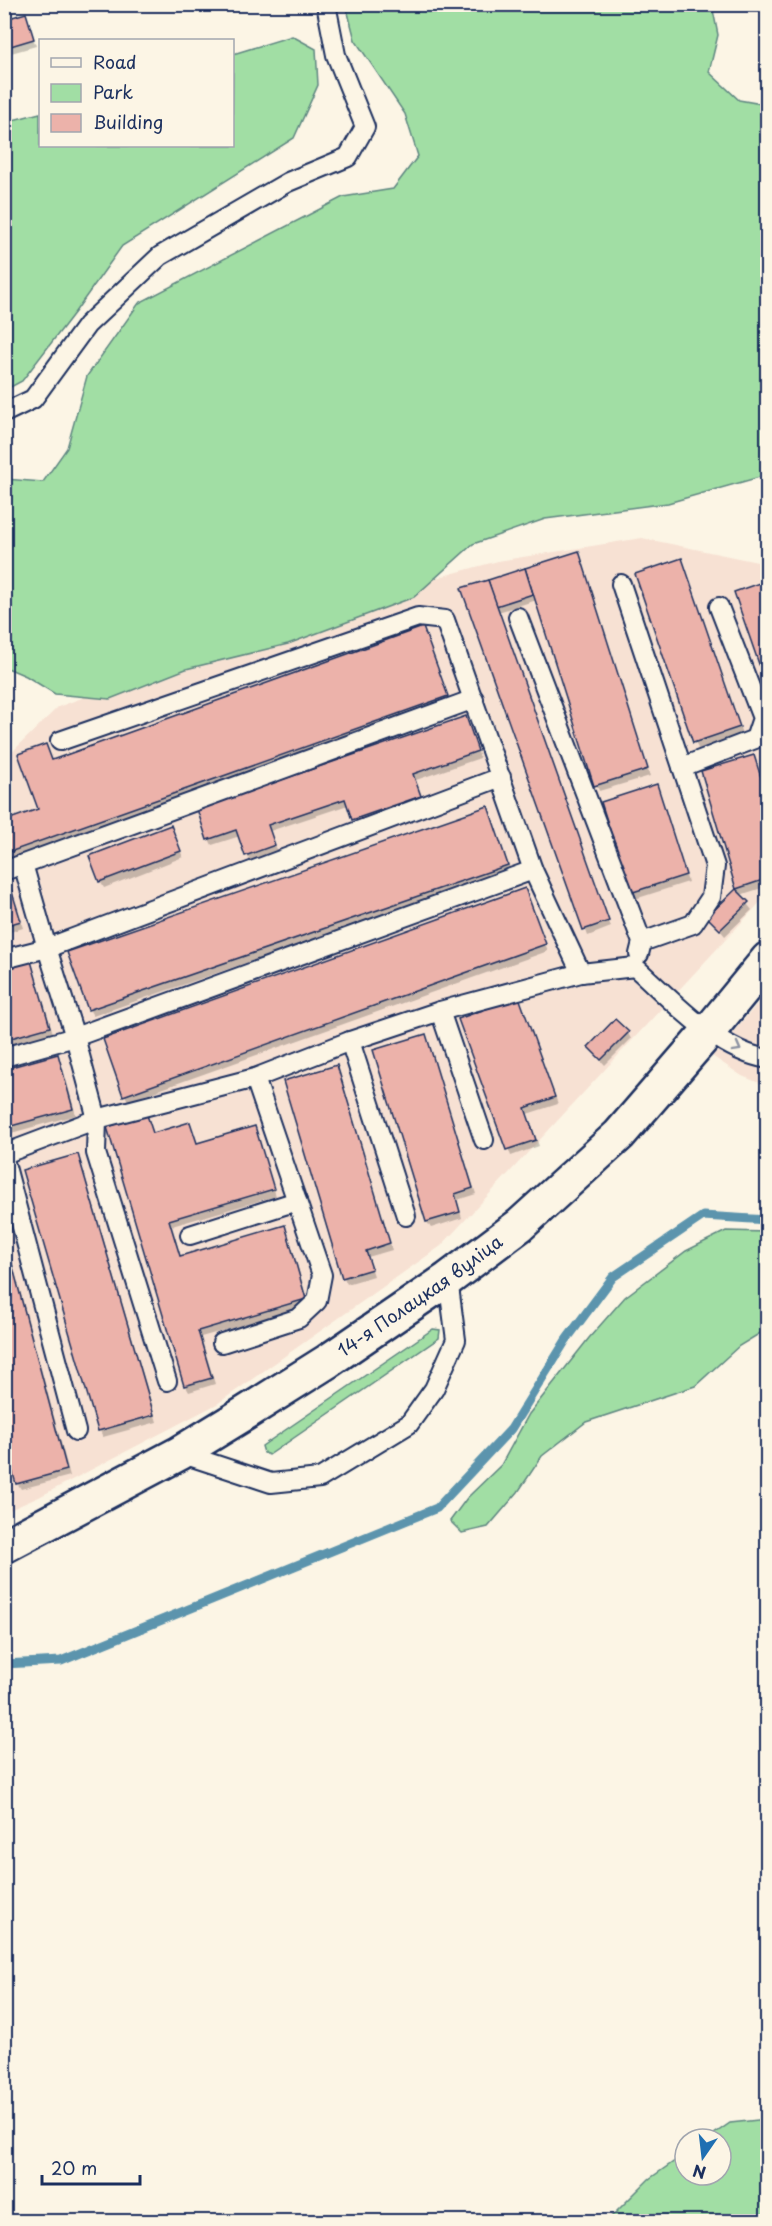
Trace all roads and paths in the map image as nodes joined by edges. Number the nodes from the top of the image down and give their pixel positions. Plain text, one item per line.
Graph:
1 (326, 4) edge
2 (4, 413) edge
3 (621, 584) dead end
4 (719, 607) dead end
5 (518, 617) dead end
6 (474, 699) junction
7 (60, 741) dead end
8 (761, 743) edge
9 (682, 767) junction
10 (501, 777) junction
11 (23, 864) junction
12 (533, 870) junction
13 (4, 871) edge
14 (642, 942) junction
15 (47, 948) junction
16 (4, 959) edge
17 (768, 959) edge
18 (636, 967) junction
19 (581, 973) junction
20 (440, 1011) junction
21 (708, 1032) junction
22 (75, 1037) junction
23 (350, 1041) junction
24 (4, 1057) edge
25 (768, 1059) edge
26 (255, 1078) junction
27 (97, 1119) junction
28 (484, 1140) dead end
29 (4, 1156) edge
30 (297, 1201) junction
31 (406, 1216) dead end
32 (190, 1235) dead end
33 (448, 1279) junction
34 (222, 1343) dead end
35 (167, 1381) dead end
36 (76, 1431) dead end
37 (180, 1453) junction
38 (4, 1546) edge

1 - 2 lane
3 - 9 lane
4 - 8 lane
5 - 14 lane
6 - 7 lane
6 - 10 lane
6 - 11 lane
8 - 9 lane
9 - 14 lane
10 - 12 lane
10 - 15 lane
11 - 13 lane
11 - 15 lane
12 - 19 lane
12 - 22 lane
14 - 18 lane
15 - 16 lane
15 - 22 lane
17 - 21 main road, 14-я Полацкая вуліца
18 - 19 lane
18 - 21 lane
19 - 20 lane
20 - 23 lane
20 - 28 lane
21 -> 25 lane
21 - 33 main road, 14-я Полацкая вуліца
22 - 24 lane
22 - 27 lane
23 - 26 lane
23 - 31 lane
26 - 27 lane
26 - 30 lane
27 - 29 lane
27 - 35 lane
29 - 36 lane
30 - 32 lane
30 - 34 lane
33 - 37 main road, 14-я Полацкая вуліца
33 - 37 lane
37 - 38 main road, 14-я Полацкая вуліца

